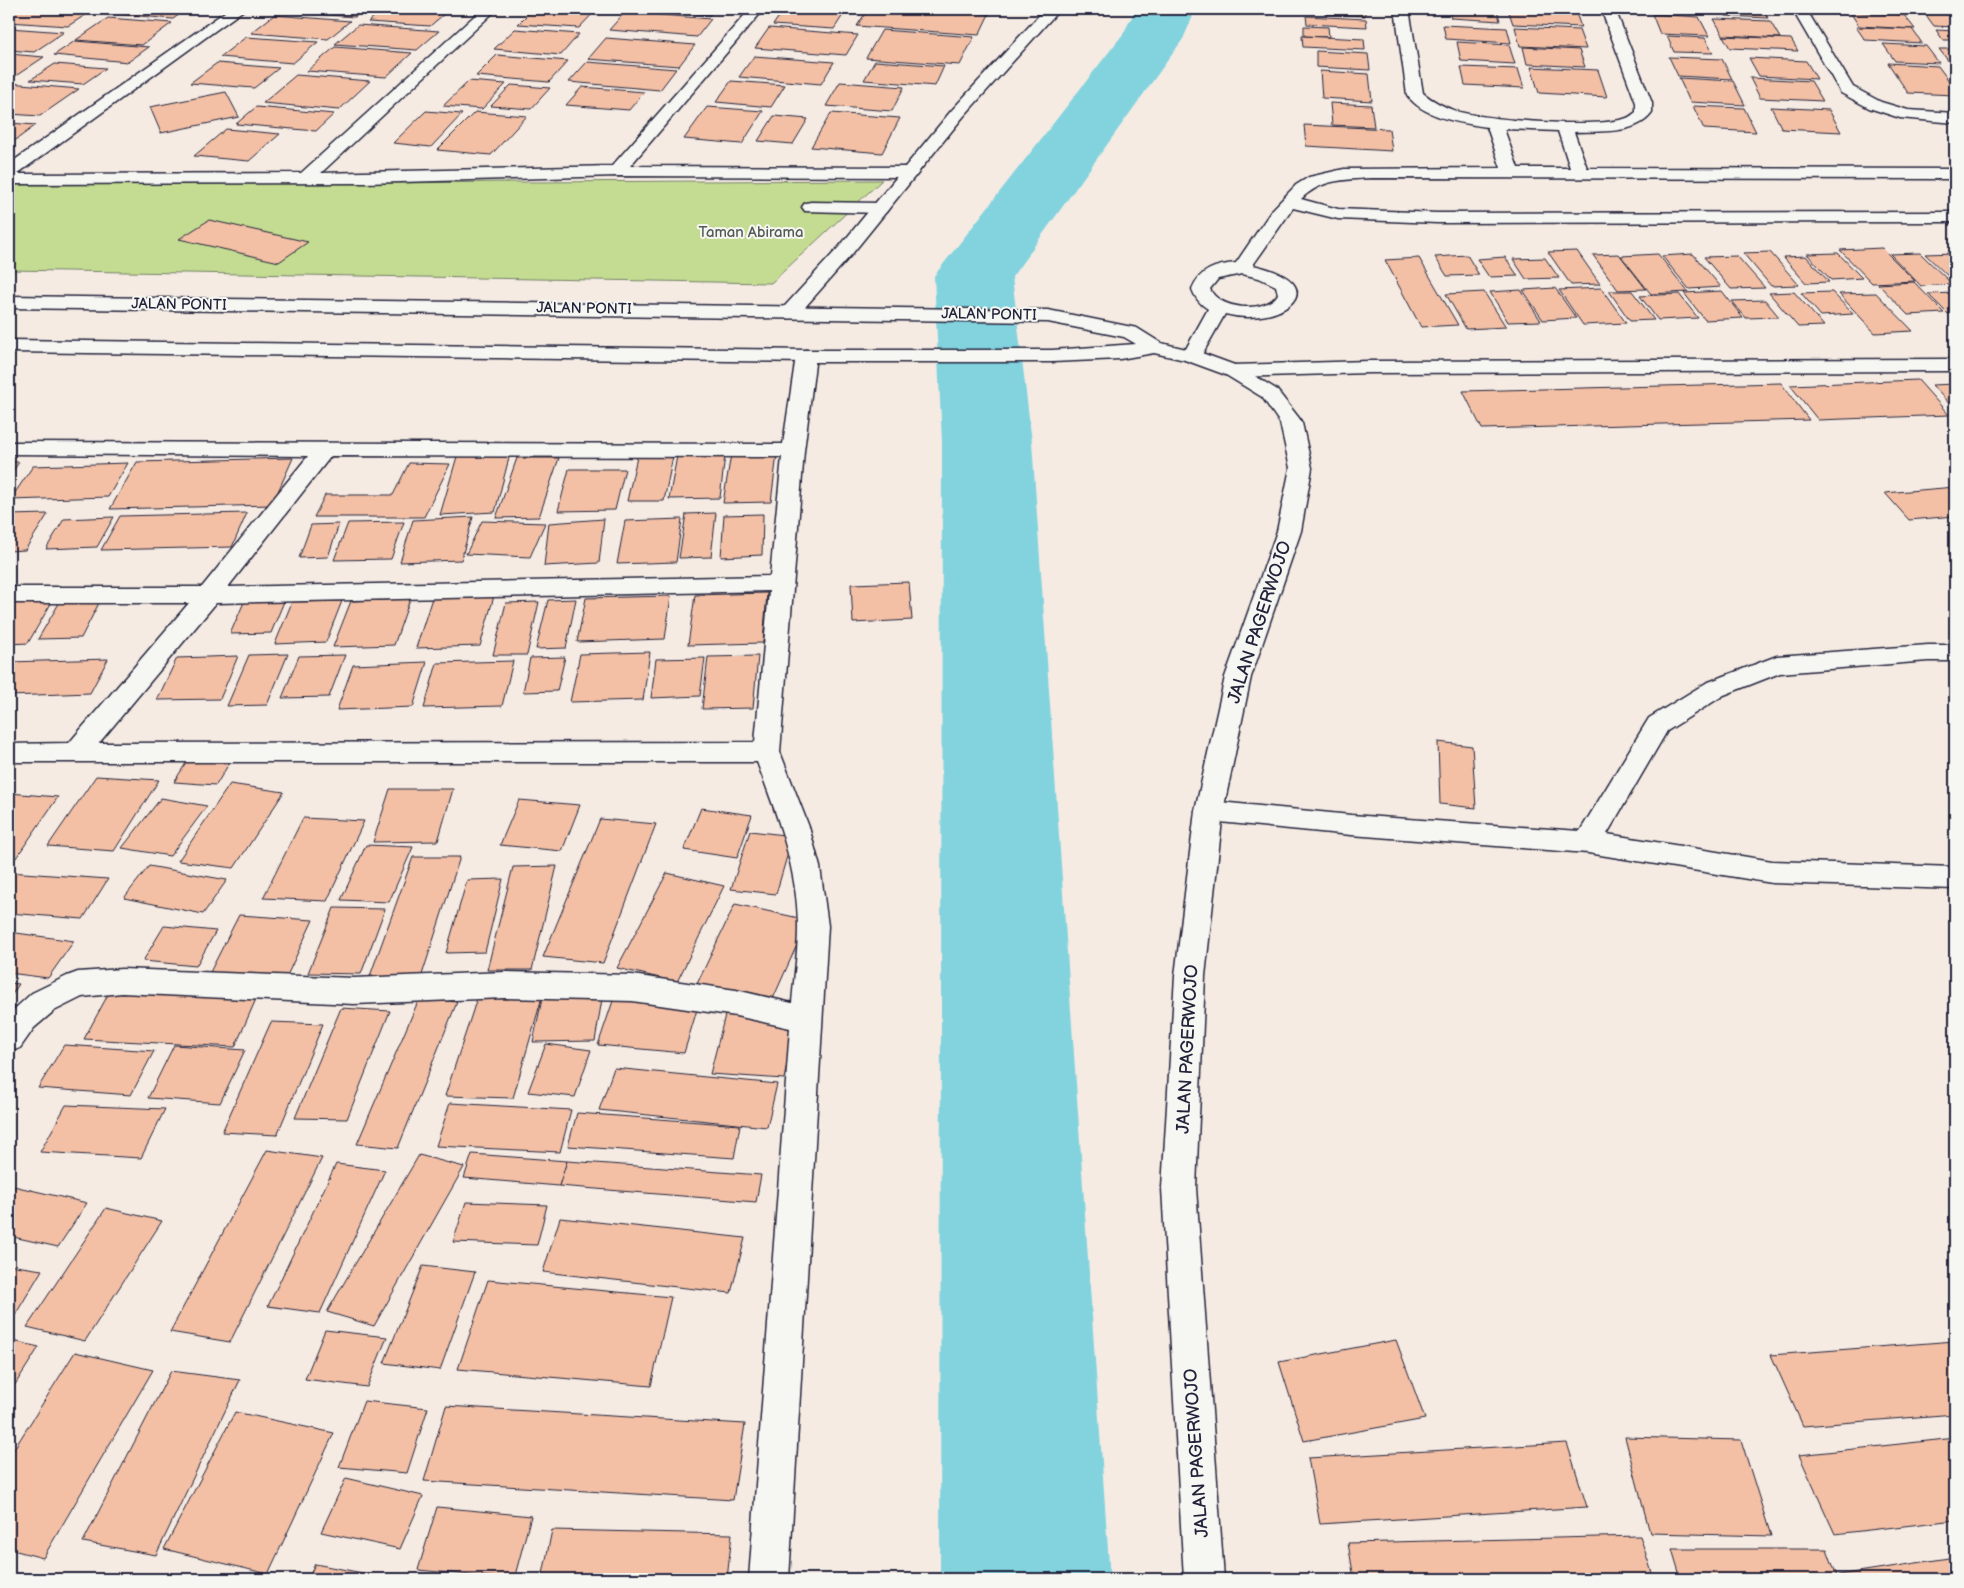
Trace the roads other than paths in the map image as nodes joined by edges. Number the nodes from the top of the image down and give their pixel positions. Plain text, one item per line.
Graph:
1 (238, 9) edge
2 (490, 9) edge
3 (757, 9) edge
4 (1053, 9) edge
5 (1402, 9) edge
6 (1608, 9) edge
7 (1799, 9) edge
8 (1954, 120) edge
9 (1494, 122) junction
10 (1564, 126) junction
11 (617, 171) junction
12 (9, 172) edge
13 (910, 172) junction
14 (1512, 174) junction
15 (1580, 174) junction
16 (1753, 174) junction
17 (1955, 174) edge
18 (306, 178) junction
19 (9, 179) edge
20 (1766, 189) dead end
21 (1290, 202) junction
22 (1778, 204) dead end
23 (811, 207) dead end
24 (880, 208) junction
25 (1955, 217) edge
26 (1791, 218) junction
27 (1242, 268) junction
28 (9, 302) edge
29 (1220, 307) junction
30 (791, 311) junction
31 (9, 346) edge
32 (1154, 346) junction
33 (806, 356) junction
34 (1192, 356) junction
35 (1955, 365) edge
36 (1233, 371) junction
37 (9, 448) edge
38 (325, 449) junction
39 (793, 451) junction
40 (1289, 531) joint
41 (781, 583) junction
42 (9, 595) edge
43 (209, 595) junction
44 (1955, 653) edge
45 (77, 752) junction
46 (766, 752) junction
47 (9, 753) edge
48 (1209, 811) junction
49 (1588, 842) junction
50 (1955, 878) edge
51 (806, 1019) junction
52 (9, 1039) edge
53 (769, 1579) edge
54 (1204, 1579) edge

1 - 12 street
2 - 18 street
3 - 11 street
4 - 13 street
5 - 9 street
6 - 10 street
7 - 8 street
9 - 10 street
9 - 14 street
10 - 15 street
11 - 13 street
11 - 18 street
13 - 24 street
14 - 15 street
14 - 21 street
15 - 16 street
16 - 17 street
16 - 20 street
18 - 19 street
21 - 26 street
21 - 27 street
22 - 26 street
23 - 24 street
24 - 30 street
25 - 26 street
27 - 29 street
27 - 29 street
28 - 30 street, JALAN PONTI
29 - 34 street
30 - 32 street, JALAN PONTI
31 - 33 street, JALAN PONTI
32 - 33 street, JALAN PONTI
32 - 34 street, JALAN PONTI
33 - 39 street
34 - 36 street, JALAN PONTI
35 - 36 street
36 - 40 street, JALAN PONTI
37 - 38 street
38 - 39 street
38 - 43 street
39 - 41 street
40 - 48 street, JALAN PAGERWOJO
41 - 43 street
41 - 46 street
42 - 43 street
43 - 45 street
44 - 49 street
45 - 46 street
45 - 47 street
46 - 51 street
48 - 49 street
48 - 54 street, JALAN PAGERWOJO
49 - 50 street
51 - 52 street
51 - 53 street

